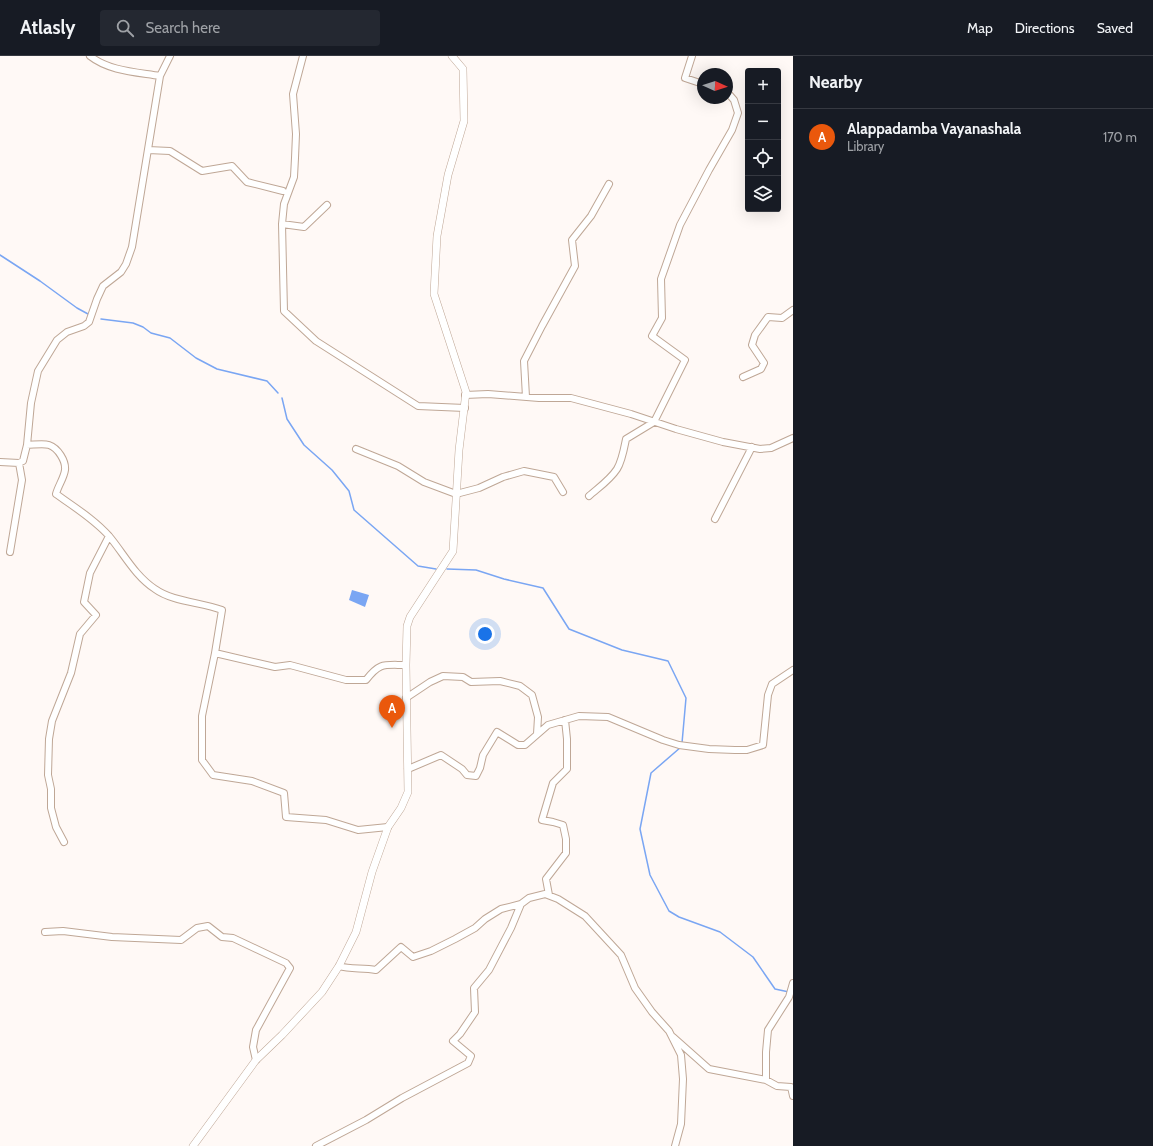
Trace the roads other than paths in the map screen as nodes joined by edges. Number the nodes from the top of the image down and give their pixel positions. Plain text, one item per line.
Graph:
1 (90, 56) edge
2 (170, 56) edge
3 (303, 56) edge
4 (452, 56) edge
5 (692, 56) edge
6 (160, 76) junction
7 (697, 82) edge
8 (733, 99) edge
9 (148, 150) junction
10 (609, 184) dead end
11 (283, 191) dead end
12 (327, 205) dead end
13 (282, 224) junction
14 (793, 310) edge
15 (743, 377) dead end
16 (466, 395) junction
17 (526, 397) junction
18 (465, 408) junction
19 (654, 422) junction
20 (793, 438) edge
21 (27, 445) junction
22 (752, 447) junction
23 (356, 449) dead end
24 (0, 462) edge
25 (19, 463) junction
26 (563, 492) dead end
27 (456, 494) junction
28 (588, 496) dead end
29 (715, 519) dead end
30 (109, 536) junction
31 (10, 552) dead end
32 (214, 652) junction
33 (406, 665) junction
34 (793, 670) edge
35 (406, 698) junction
36 (565, 720) junction
37 (537, 734) junction
38 (408, 769) junction
39 (388, 827) junction
40 (64, 842) dead end
41 (549, 896) junction
42 (521, 904) junction
43 (45, 932) dead end
44 (339, 966) junction
45 (793, 983) edge
46 (672, 1036) junction
47 (256, 1060) junction
48 (766, 1080) junction
49 (793, 1096) edge
50 (193, 1146) edge
51 (316, 1146) edge
52 (675, 1146) edge

1 - 6 street
2 - 6 street
3 - 13 street
4 - 16 street
5 - 7 street
6 - 9 street
8 - 19 street
9 - 11 street
9 - 21 street
10 - 17 street
12 - 13 street
13 - 18 street
14 - 15 street
16 - 17 street
16 - 18 street
17 - 19 street
18 - 27 street
19 - 22 street
19 - 28 street
20 - 22 street
21 - 25 street
21 - 30 street
22 - 29 street
23 - 27 street
24 - 25 street
25 - 31 street
26 - 27 street
27 - 33 street
30 - 32 street
30 - 40 street
32 - 33 street
32 - 39 street
33 - 35 street
34 - 36 street
35 - 37 street
35 - 38 street
36 - 37 street
36 - 41 street
37 - 38 street
38 - 39 street
39 - 44 street
41 - 42 street
41 - 46 street
42 - 44 street
42 - 51 street
43 - 47 street
44 - 47 street
45 - 48 street
46 - 48 street
46 - 52 street
47 - 50 street
48 - 49 street

